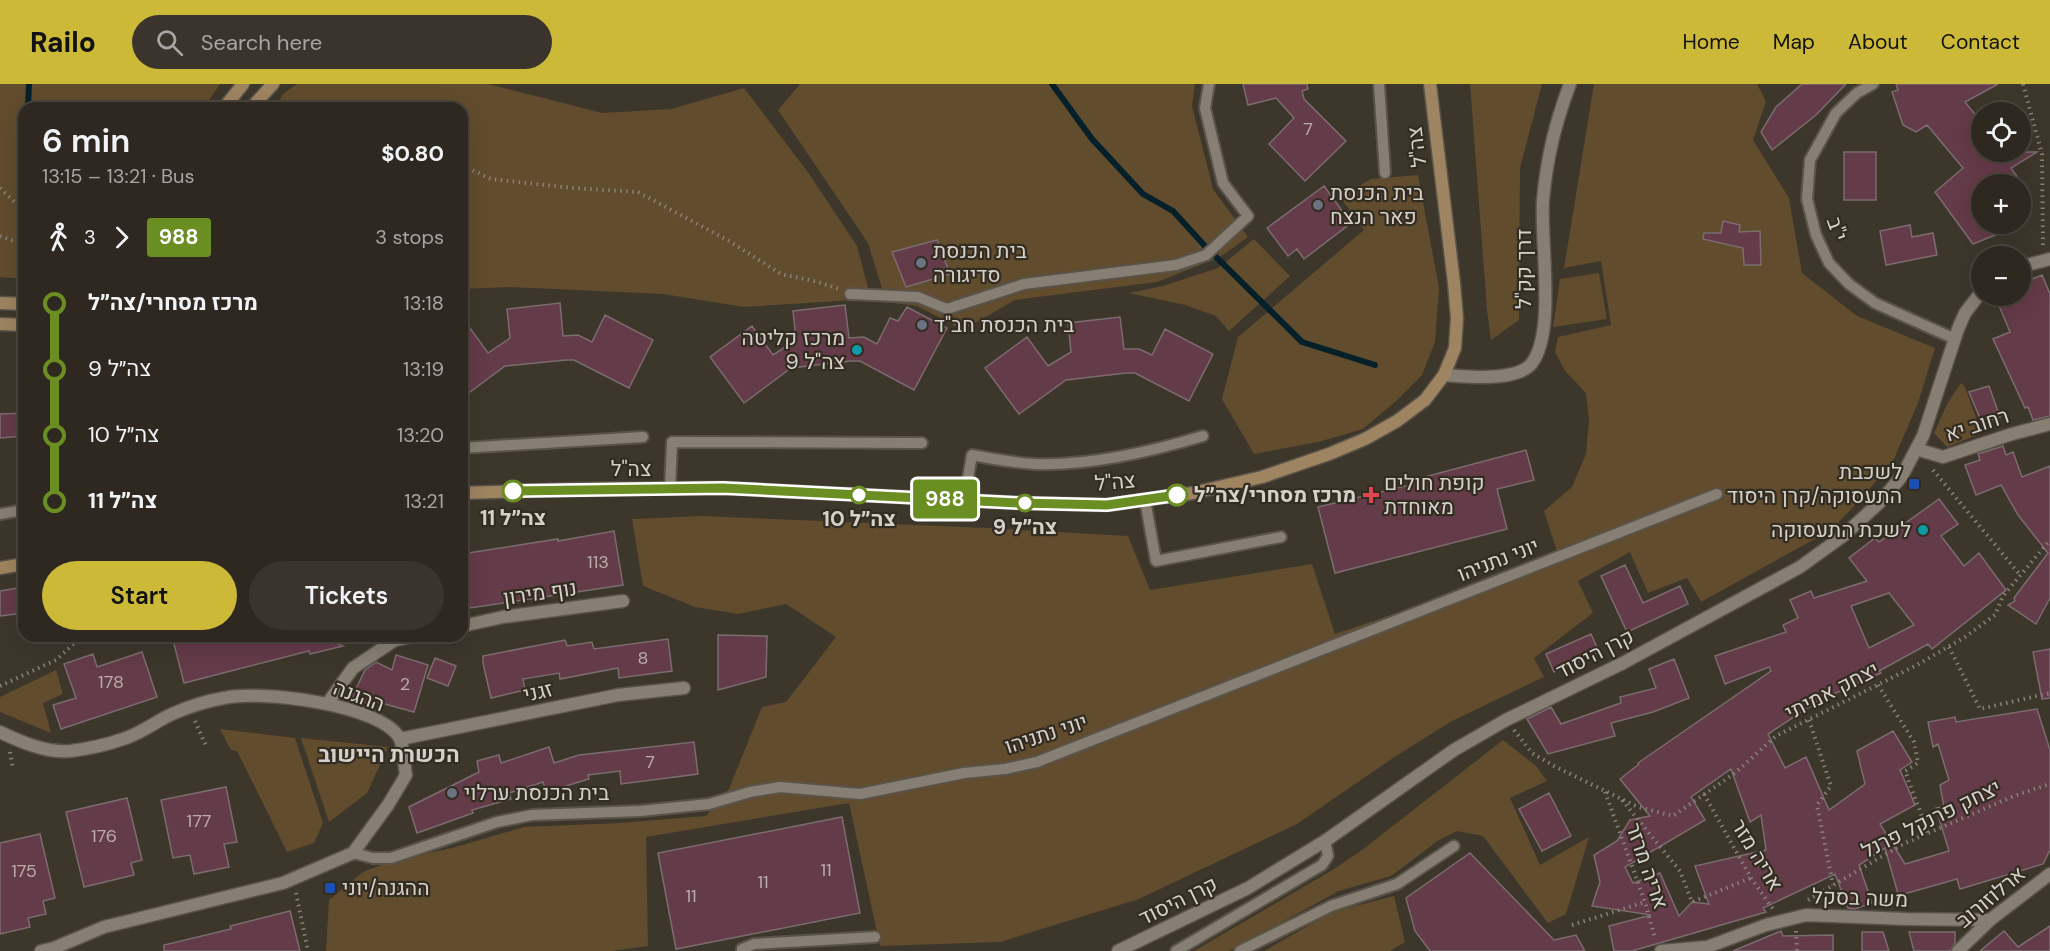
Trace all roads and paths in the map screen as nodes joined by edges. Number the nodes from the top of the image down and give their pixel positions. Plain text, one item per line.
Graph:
1 (243, 84) edge
2 (273, 84) edge
3 (1209, 84) edge
4 (1378, 84) edge
5 (1430, 84) edge
6 (1570, 84) edge
7 (1873, 84) edge
8 (2023, 84) edge
9 (229, 102) edge
10 (256, 102) edge
11 (468, 168) edge
12 (1385, 173) dead end
13 (0, 188) edge
14 (18, 205) edge
15 (0, 236) edge
16 (18, 243) edge
17 (2047, 260) edge
18 (2031, 264) edge
19 (850, 294) joint
20 (0, 303) edge
21 (18, 304) edge
22 (1971, 305) edge
23 (0, 324) edge
24 (18, 325) edge
25 (1955, 339) junction
26 (1444, 375) junction
27 (2050, 424) edge
28 (1203, 436) dead end
29 (643, 437) dead end
30 (922, 443) dead end
31 (468, 448) edge
32 (1916, 449) junction
33 (670, 489) junction
34 (468, 493) edge
35 (1717, 494) dead end
36 (964, 500) junction
37 (1145, 500) junction
38 (18, 511) edge
39 (0, 514) edge
40 (1281, 537) dead end
41 (2050, 540) edge
42 (18, 565) edge
43 (0, 568) edge
44 (2021, 576) junction
45 (623, 601) dead end
46 (468, 625) edge
47 (76, 642) edge
48 (392, 642) edge
49 (1949, 647) junction
50 (1878, 685) junction
51 (0, 686) edge
52 (684, 688) dead end
53 (2050, 693) edge
54 (327, 704) junction
55 (189, 707) junction
56 (1506, 720) junction
57 (1809, 720) junction
58 (0, 732) edge
59 (400, 739) junction
60 (207, 748) dead end
61 (2050, 784) edge
62 (1604, 791) junction
63 (1704, 794) junction
64 (1620, 798) junction
65 (1928, 833) junction
66 (1325, 840) junction
67 (1454, 846) dead end
68 (354, 853) junction
69 (2050, 874) edge
70 (293, 878) junction
71 (1751, 878) junction
72 (1833, 885) junction
73 (1645, 902) junction
74 (1804, 902) dead end
75 (1796, 917) junction
76 (1990, 920) junction
77 (1572, 925) dead end
78 (875, 937) dead end
79 (1659, 946) edge
80 (41, 951) edge
81 (308, 951) edge
82 (742, 951) edge
83 (1118, 951) edge
84 (1176, 951) edge
85 (1240, 951) edge
86 (1958, 951) edge

1 - 9 street
2 - 10 street
3 - 19 lane
4 - 12 lane
5 - 26 street, צה"ל
6 - 26 street, דרך קק"ל
7 - 25 lane, י"ב
8 - 17 path
11 - 19 path
13 - 14 path
15 - 16 path
17 - 18 street
20 - 21 street
22 - 25 street, קרן היסוד
23 - 24 street
25 - 32 street, קרן היסוד
26 - 37 street, צה"ל
27 - 32 street, רחוב יא
28 - 36 lane
29 - 31 lane
30 - 33 lane
32 - 44 path
32 - 56 street, קרן היסוד
33 - 34 street, צה"ל
33 - 36 street, צה"ל
35 - 68 lane, יוני נתניהו
36 - 37 street, צה"ל
37 - 40 lane
38 - 39 lane
41 - 44 path, יצחק אמיתי
42 - 43 street
44 - 49 path, יצחק אמיתי
45 - 46 street, נוף מירון
47 - 51 path
48 - 54 street
49 - 50 path, יצחק אמיתי
49 - 53 path
50 - 57 path, יצחק אמיתי
50 - 65 path
52 - 59 street, זגני
54 - 55 street, ההגנה
54 - 59 street, ההגנה
55 - 58 street, ההגנה
55 - 60 path
56 - 62 path, יצחק אמיתי
56 - 66 street, קרן היסוד
57 - 63 path, יצחק אמיתי
57 - 72 path
59 - 68 street, ההגנה
61 - 65 path, יצחק פרנקל פרנל
62 - 64 path, יצחק אמיתי
62 - 73 path, אריה מרזר
63 - 64 path, יצחק אמיתי
63 - 71 path, אריה מזר
64 - 71 path
65 - 72 path, יצחק פרנקל פרנל
66 - 83 street, קרן היסוד
66 - 84 lane
67 - 85 lane
68 - 70 street
69 - 76 street, ארלוזורוב
70 - 80 street
70 - 81 path
71 - 75 path, אריה מזר
72 - 74 path, יצחק פרנקל פרנל
73 - 77 path
73 - 79 path, אריה מרזר
75 - 76 street, משה בסקל
75 - 79 street, משה בסקל
76 - 86 street, ארלוזורוב
78 - 82 lane

